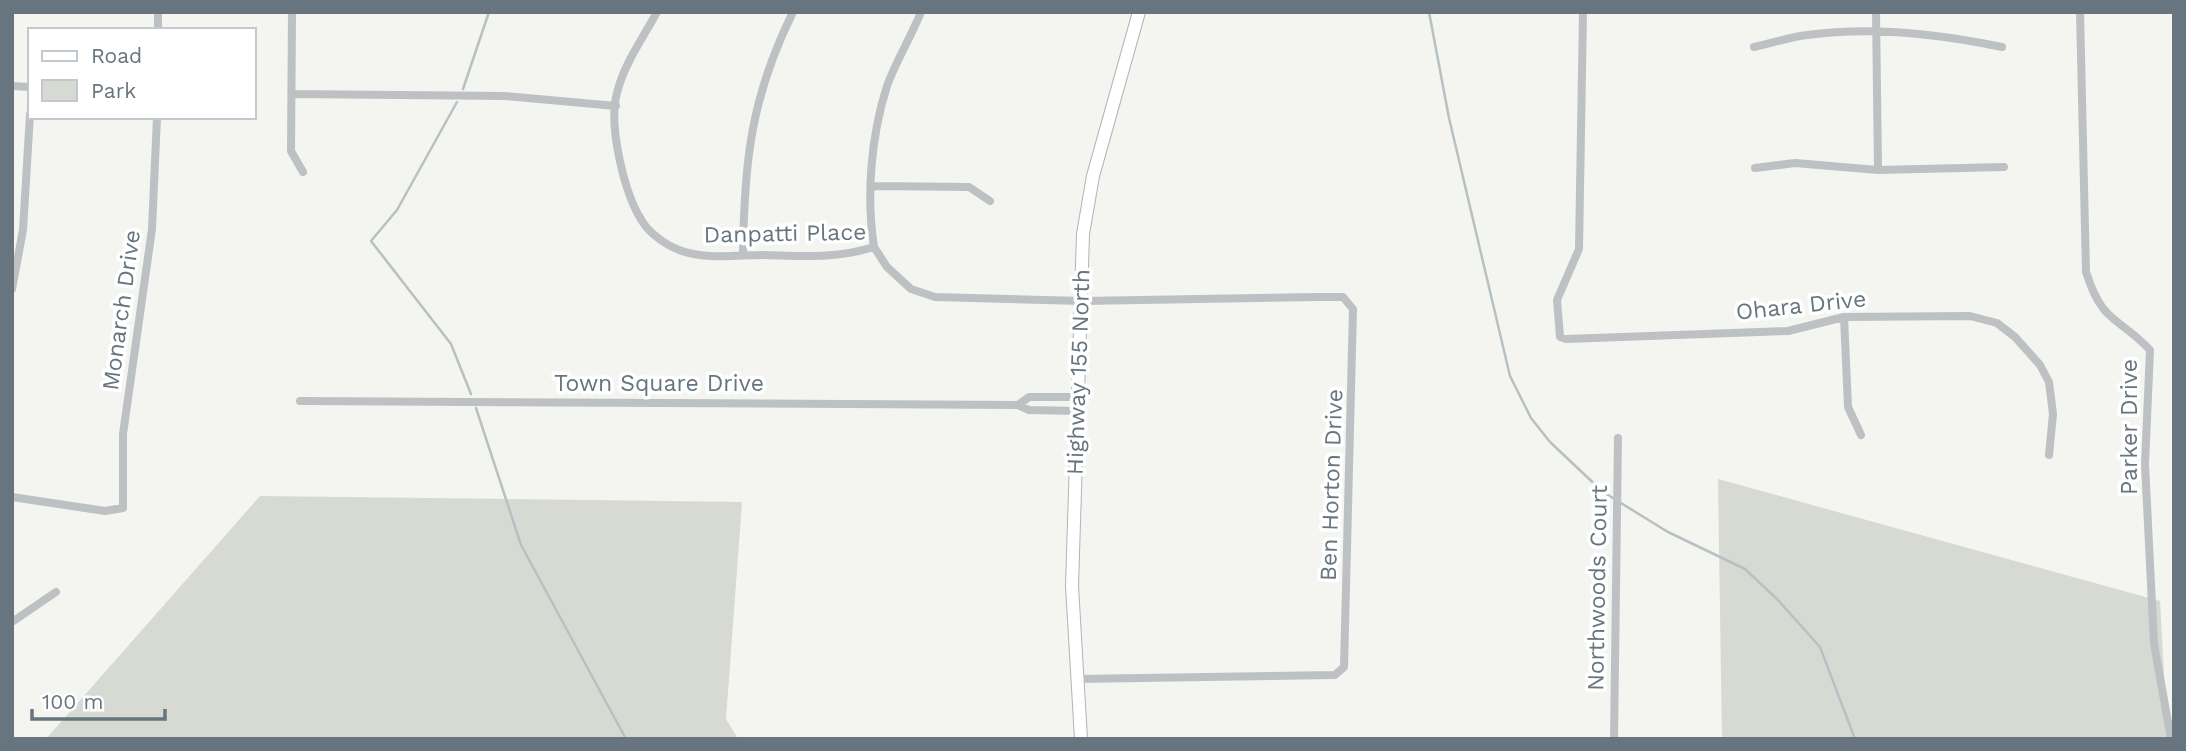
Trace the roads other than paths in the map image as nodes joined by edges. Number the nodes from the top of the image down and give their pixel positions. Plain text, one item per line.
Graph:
1 (292, 12) edge
2 (657, 12) edge
3 (793, 12) edge
4 (921, 12) edge
5 (1139, 12) edge
6 (1583, 12) edge
7 (1875, 12) edge
8 (2080, 12) edge
9 (1875, 32) junction
10 (1754, 47) dead end
11 (2002, 47) dead end
12 (293, 94) junction
13 (616, 106) junction
14 (30, 119) edge
15 (157, 119) edge
16 (2004, 166) dead end
17 (1755, 168) dead end
18 (1878, 170) junction
19 (303, 172) dead end
20 (872, 186) junction
21 (990, 201) dead end
22 (874, 247) junction
23 (743, 255) junction
24 (12, 289) edge
25 (1082, 301) junction
26 (1844, 317) junction
27 (300, 401) dead end
28 (1078, 404) junction
29 (1018, 405) junction
30 (1861, 435) dead end
31 (1618, 438) dead end
32 (2049, 455) dead end
33 (12, 498) edge
34 (56, 592) dead end
35 (12, 622) edge
36 (1076, 679) junction
37 (1081, 739) edge
38 (1614, 739) edge
39 (2171, 739) edge

1 - 12 street
2 - 13 street, Danpatti Place
3 - 23 street
4 - 20 street
5 - 25 main road, Highway 155 North
6 - 26 street, Ohara Drive
7 - 9 street
8 - 39 street, Parker Drive
9 - 10 street
9 - 11 street
9 - 18 street
12 - 13 street
12 - 19 street
13 - 23 street, Danpatti Place
14 - 24 street
15 - 33 street, Monarch Drive
16 - 18 street
17 - 18 street
20 - 21 street
20 - 22 street
22 - 23 street, Danpatti Place
22 - 25 street, Danpatti Place
25 - 28 main road, Highway 155 North
25 - 36 street, Ben Horton Drive
26 - 30 street
26 - 32 street, Ohara Drive
27 - 29 street, Town Square Drive
28 - 29 street, Town Square Drive
28 - 29 street, Town Square Drive
28 - 36 main road, Highway 155 North
31 - 38 street, Northwoods Court
34 - 35 street
36 - 37 main road, Highway 155 North

